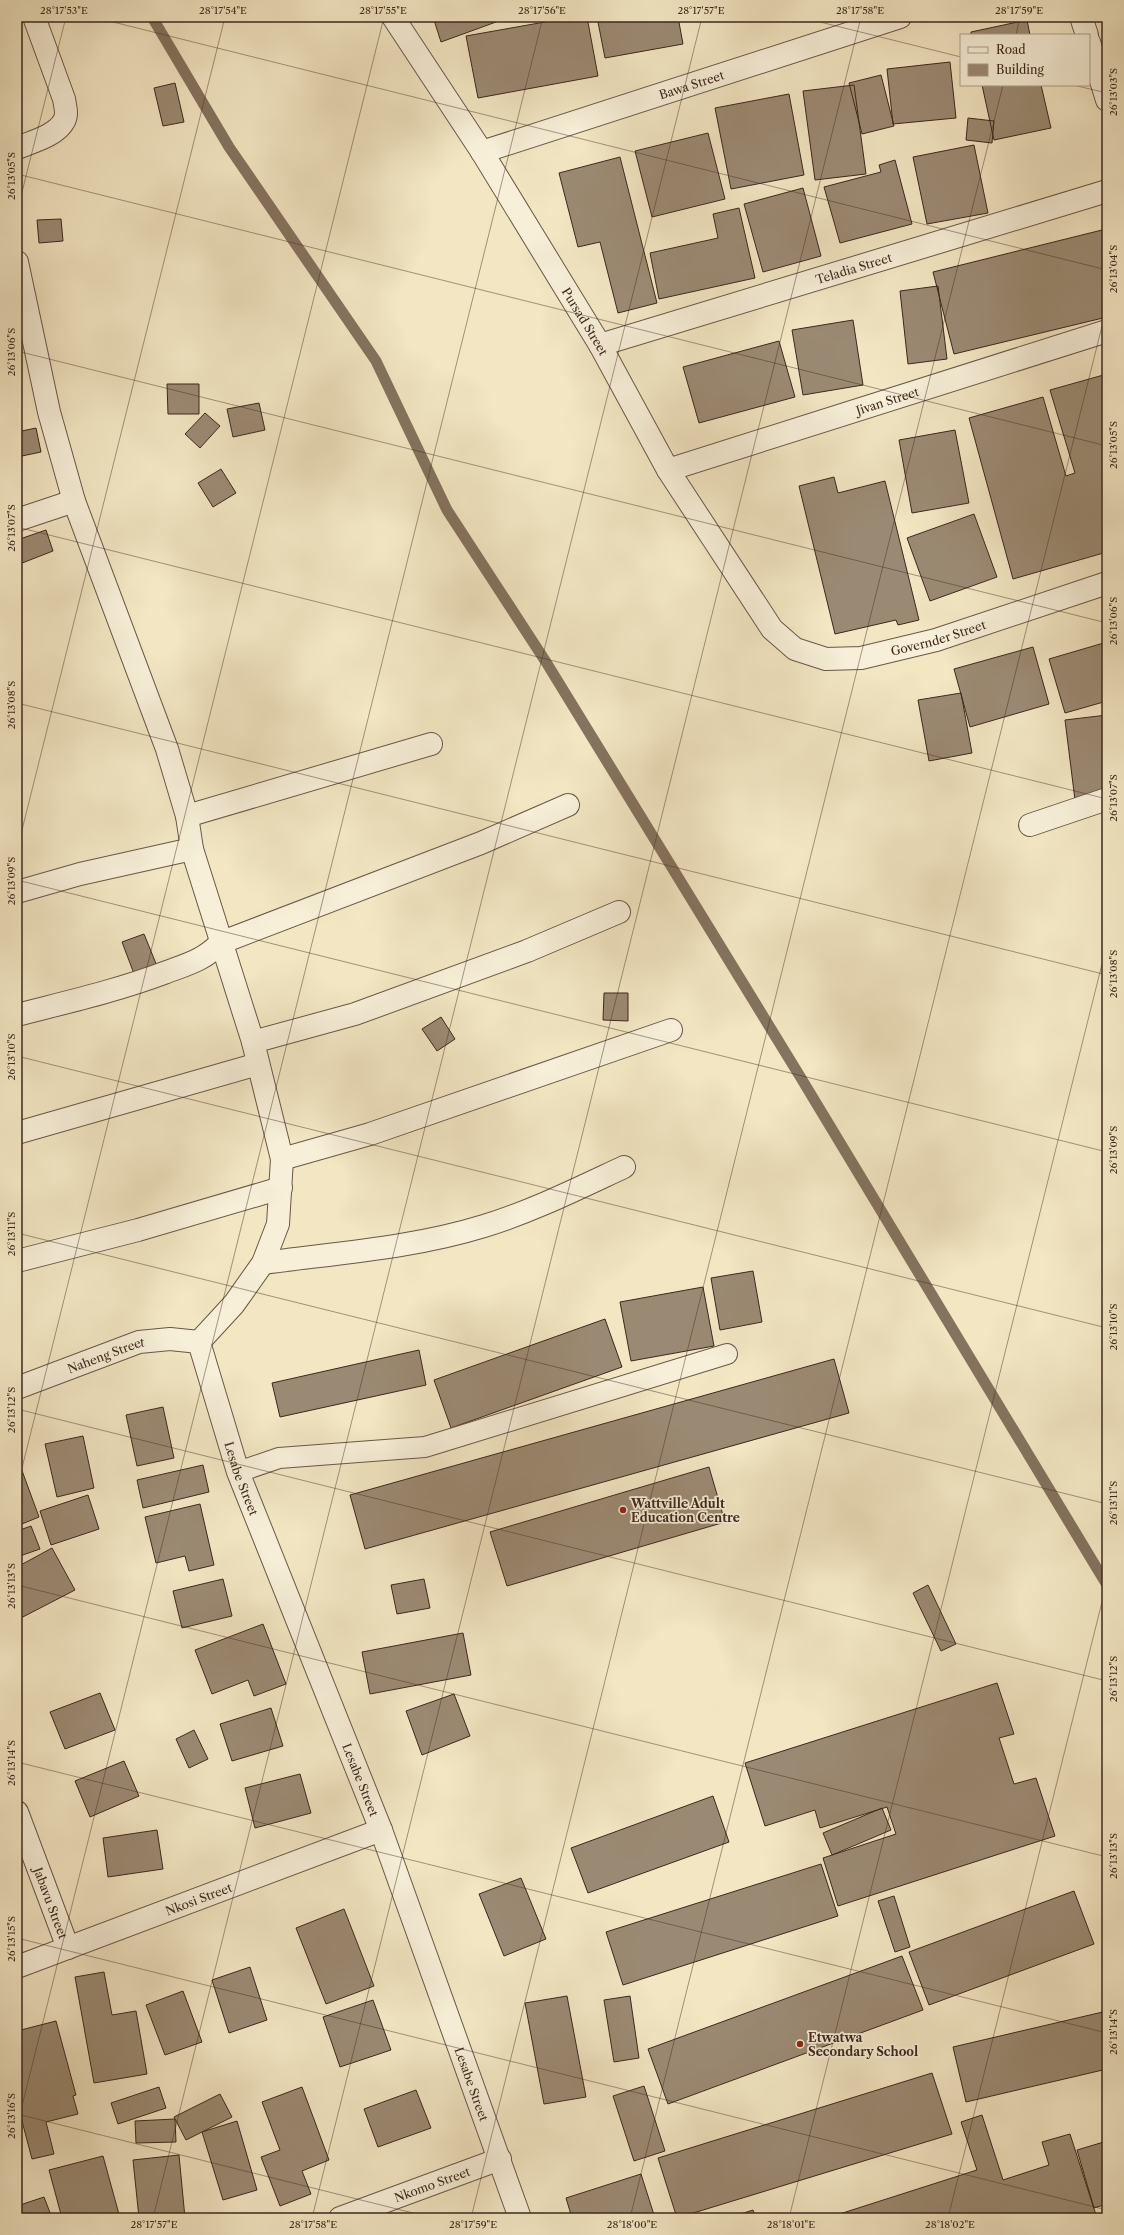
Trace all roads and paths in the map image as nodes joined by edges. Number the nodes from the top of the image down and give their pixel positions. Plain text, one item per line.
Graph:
1 (34, 17) edge
2 (393, 17) edge
3 (900, 17) edge
4 (1081, 17) edge
5 (1087, 34) edge
6 (1090, 45) edge
7 (1107, 100) edge
8 (17, 148) edge
9 (482, 152) junction
10 (1107, 191) edge
11 (17, 262) edge
12 (1107, 331) edge
13 (600, 345) junction
14 (668, 470) junction
15 (74, 501) junction
16 (17, 520) edge
17 (1107, 583) edge
18 (772, 629) joint
19 (431, 744) dead end
20 (1107, 799) edge
21 (568, 805) dead end
22 (187, 816) junction
23 (1030, 825) dead end
24 (192, 849) junction
25 (17, 892) edge
26 (619, 912) dead end
27 (220, 943) junction
28 (17, 1015) edge
29 (671, 1030) dead end
30 (253, 1042) junction
31 (258, 1064) junction
32 (17, 1133) edge
33 (282, 1159) junction
34 (624, 1167) dead end
35 (281, 1188) junction
36 (17, 1261) edge
37 (263, 1262) junction
38 (199, 1342) junction
39 (727, 1354) dead end
40 (17, 1388) edge
41 (238, 1472) junction
42 (17, 1812) edge
43 (381, 1830) junction
44 (68, 1948) junction
45 (17, 1967) edge
46 (500, 2159) junction
47 (340, 2218) edge
48 (520, 2218) edge

1 - 8 street
2 - 9 street, Pursad Street
3 - 9 street, Bawa Street
4 - 5 street
6 - 7 street
9 - 13 street, Pursad Street
10 - 13 street, Teladia Street
11 - 15 street
12 - 14 street, Jivan Street
13 - 14 street, Pursad Street
14 - 18 street, Pursad Street
15 - 16 street
15 - 22 street
17 - 18 street, Governder Street
19 - 22 street
20 - 23 street
21 - 27 street
22 - 24 street
24 - 25 street
24 - 27 street
26 - 30 street
27 - 28 street
27 - 30 street
29 - 33 street
30 - 31 street
31 - 32 street
31 - 33 street
33 - 35 street
34 - 37 street
35 - 36 street
35 - 37 street
37 - 38 street
38 - 40 street, Naheng Street
38 - 41 street, Lesabe Street
39 - 41 lane
41 - 43 street, Lesabe Street
42 - 44 street, Jabavu Street
43 - 44 street, Nkosi Street
43 - 46 street, Lesabe Street
44 - 45 street, Nkosi Street
46 - 47 street, Nkomo Street
46 - 48 street, Lesabe Street

